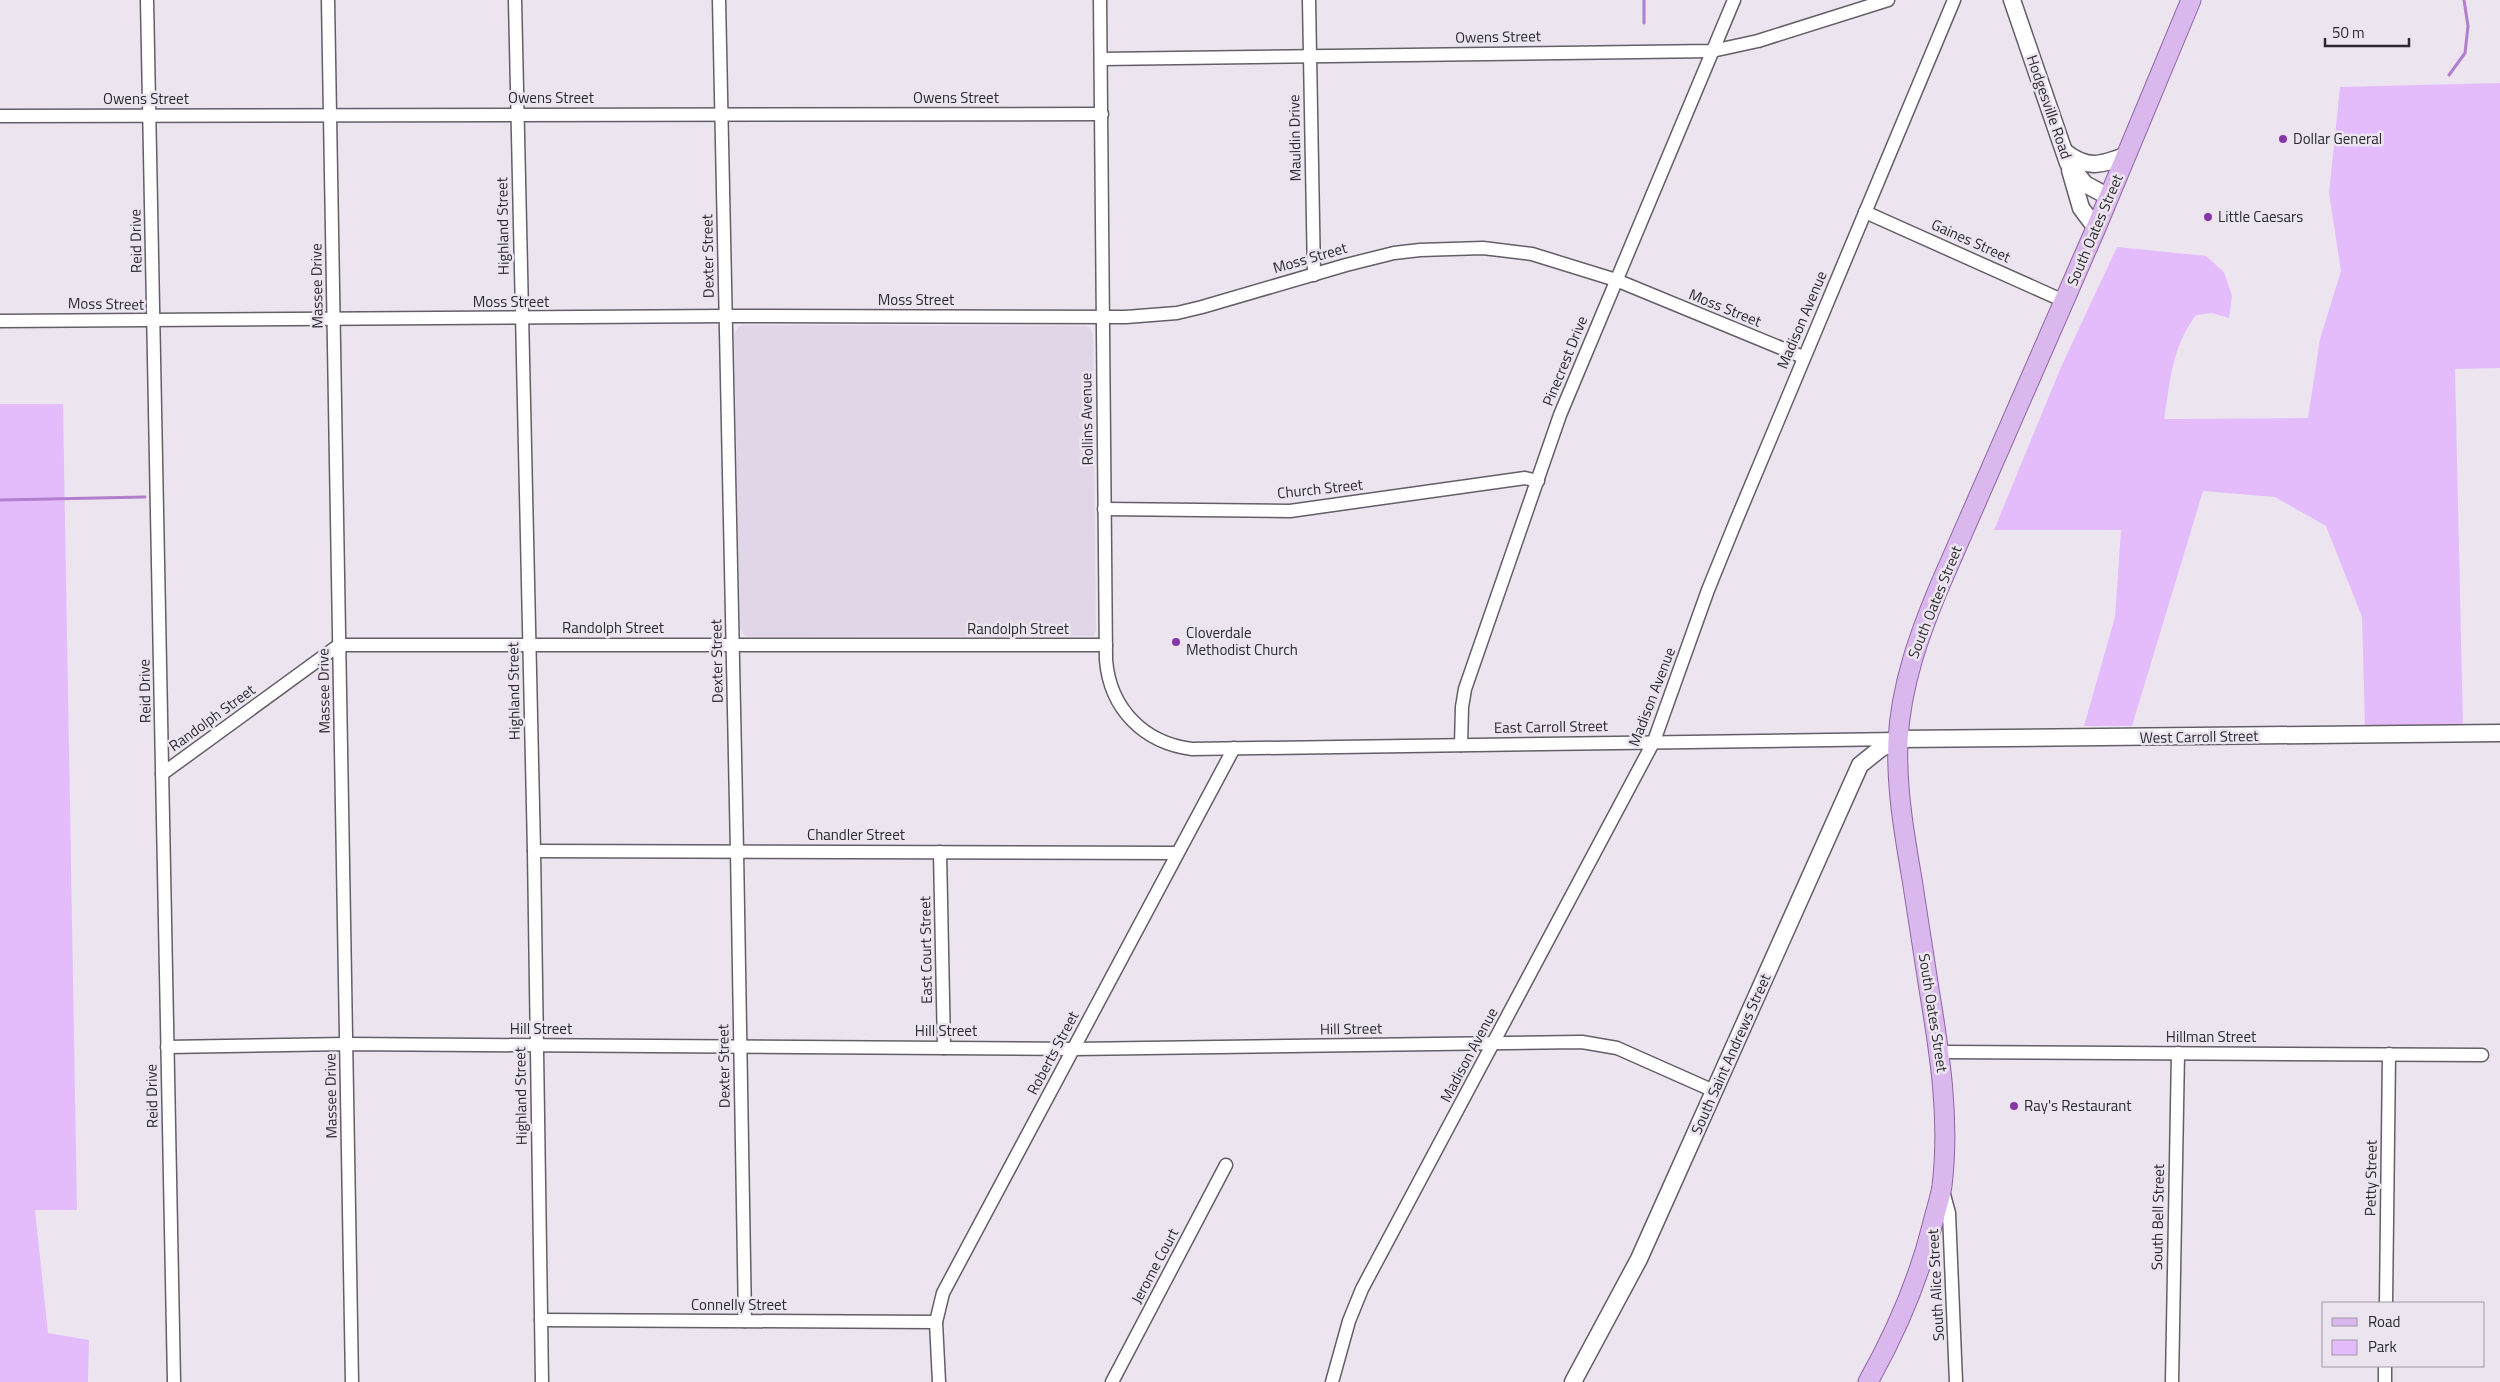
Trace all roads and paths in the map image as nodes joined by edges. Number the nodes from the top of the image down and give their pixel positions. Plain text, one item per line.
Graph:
1 (147, 0) edge
2 (328, 0) edge
3 (515, 0) edge
4 (720, 0) edge
5 (1100, 0) edge
6 (1309, 0) edge
7 (1734, 0) edge
8 (1888, 0) edge
9 (1954, 0) edge
10 (2012, 0) edge
11 (2191, 0) edge
12 (1712, 51) junction
13 (1310, 56) junction
14 (1101, 59) junction
15 (722, 114) junction
16 (1102, 114) junction
17 (150, 115) junction
18 (330, 115) junction
19 (518, 115) junction
20 (0, 116) edge
21 (2127, 155) junction
22 (2066, 157) junction
23 (2109, 197) junction
24 (1866, 212) junction
25 (2096, 228) junction
26 (1314, 275) junction
27 (1616, 280) junction
28 (2064, 301) junction
29 (726, 316) junction
30 (1102, 316) junction
31 (522, 318) junction
32 (334, 319) junction
33 (154, 320) junction
34 (0, 321) edge
35 (1803, 357) junction
36 (1538, 481) junction
37 (1104, 509) junction
38 (530, 644) junction
39 (339, 645) junction
40 (733, 645) junction
41 (1106, 645) junction
42 (2500, 733) edge
43 (1898, 739) junction
44 (1654, 741) junction
45 (1461, 744) junction
46 (1234, 748) junction
47 (162, 774) junction
48 (534, 851) junction
49 (737, 851) junction
50 (940, 852) junction
51 (1177, 852) junction
52 (346, 1044) junction
53 (1493, 1044) junction
54 (536, 1046) junction
55 (167, 1047) junction
56 (740, 1047) junction
57 (944, 1048) junction
58 (1074, 1049) junction
59 (1940, 1052) junction
60 (2178, 1053) junction
61 (2389, 1054) junction
62 (2482, 1054) dead end
63 (1714, 1091) junction
64 (1226, 1165) dead end
65 (1942, 1187) junction
66 (2386, 1302) edge
67 (541, 1320) junction
68 (744, 1321) junction
69 (936, 1322) junction
70 (2385, 1367) edge
71 (174, 1382) edge
72 (352, 1382) edge
73 (542, 1382) edge
74 (939, 1382) edge
75 (1112, 1382) edge
76 (1332, 1382) edge
77 (1574, 1382) edge
78 (1868, 1382) edge
79 (1956, 1382) edge
80 (2172, 1382) edge
81 (2385, 1382) edge

1 - 17 street, Reid Drive
2 - 18 street, Massee Drive
3 - 19 street, Highland Street
4 - 15 street, Dexter Street
5 - 14 street, Rollins Avenue
6 - 13 street, Mauldin Drive
7 - 12 street, Pinecrest Drive
8 - 12 street, Owens Street
9 - 24 street, Madison Avenue
10 - 22 street, Hodgesville Road
11 - 21 main road, South Oates Street
12 - 13 street, Owens Street
12 - 27 street, Pinecrest Drive
13 - 14 street, Owens Street
13 - 26 street, Mauldin Drive
14 - 16 street, Rollins Avenue
15 - 16 street, Owens Street
15 - 19 street, Owens Street
15 - 29 street, Dexter Street
16 - 30 street, Rollins Avenue
17 - 18 street, Owens Street
17 - 20 street, Owens Street
17 - 33 street, Reid Drive
18 - 19 street, Owens Street
18 - 32 street, Massee Drive
19 - 31 street, Highland Street
21 - 22 street
21 - 23 main road, South Oates Street
22 - 23 street, Hodgesville Road
22 - 25 street
23 - 25 main road, South Oates Street
24 - 28 street, Gaines Street
24 - 35 street, Madison Avenue
25 - 28 main road, South Oates Street
26 - 27 street, Moss Street
26 - 30 street, Moss Street
27 - 35 street, Moss Street
27 - 36 street, Pinecrest Drive
28 - 43 main road, South Oates Street
29 - 30 street, Moss Street
29 - 31 street, Moss Street
29 - 40 street, Dexter Street
30 - 37 street, Rollins Avenue
31 - 32 street, Moss Street
31 - 38 street, Highland Street
32 - 33 street, Moss Street
32 - 39 street, Massee Drive
33 - 34 street, Moss Street
33 - 47 street, Reid Drive
35 - 44 street, Madison Avenue
36 - 37 street, Church Street
36 - 45 street, Pinecrest Drive
37 - 41 street, Rollins Avenue
38 - 39 street, Randolph Street
38 - 40 street, Randolph Street
38 - 48 street, Highland Street
39 - 47 street, Randolph Street
39 - 52 street, Massee Drive
40 - 41 street, Randolph Street
40 - 49 street, Dexter Street
41 - 46 street, Rollins Avenue
42 - 43 street, West Carroll Street
43 - 44 street, East Carroll Street
43 - 59 main road, South Oates Street
43 - 63 street, South Saint Andrews Street
44 - 45 street, East Carroll Street
44 - 53 street, Madison Avenue
45 - 46 street, East Carroll Street
46 - 51 street, Roberts Street
47 - 55 street, Reid Drive
48 - 49 street, Chandler Street
48 - 54 street, Highland Street
49 - 50 street, Chandler Street
49 - 56 street, Dexter Street
50 - 51 street, Chandler Street
50 - 57 street, East Court Street
51 - 58 street, Roberts Street
52 - 54 street, Hill Street
52 - 55 street, Hill Street
52 - 72 street, Massee Drive
53 - 58 street, Hill Street
53 - 63 street, Hill Street
53 - 76 street, Madison Avenue
54 - 56 street, Hill Street
54 - 67 street, Highland Street
55 - 71 street, Reid Drive
56 - 57 street, Hill Street
56 - 68 street, Dexter Street
57 - 58 street, Hill Street
58 - 69 street, Roberts Street
59 - 60 street, Hillman Street
59 - 65 main road, South Oates Street
60 - 61 street, Hillman Street
60 - 80 street, South Bell Street
61 - 62 street, Hillman Street
61 - 66 street, Petty Street
63 - 77 street, South Saint Andrews Street
64 - 75 street, Jerome Court
65 - 78 main road, South Oates Street
65 - 79 street, South Alice Street
67 - 68 street, Connelly Street
67 - 73 street, Highland Street
68 - 69 street, Connelly Street
69 - 74 street, Roberts Street
70 - 81 street

